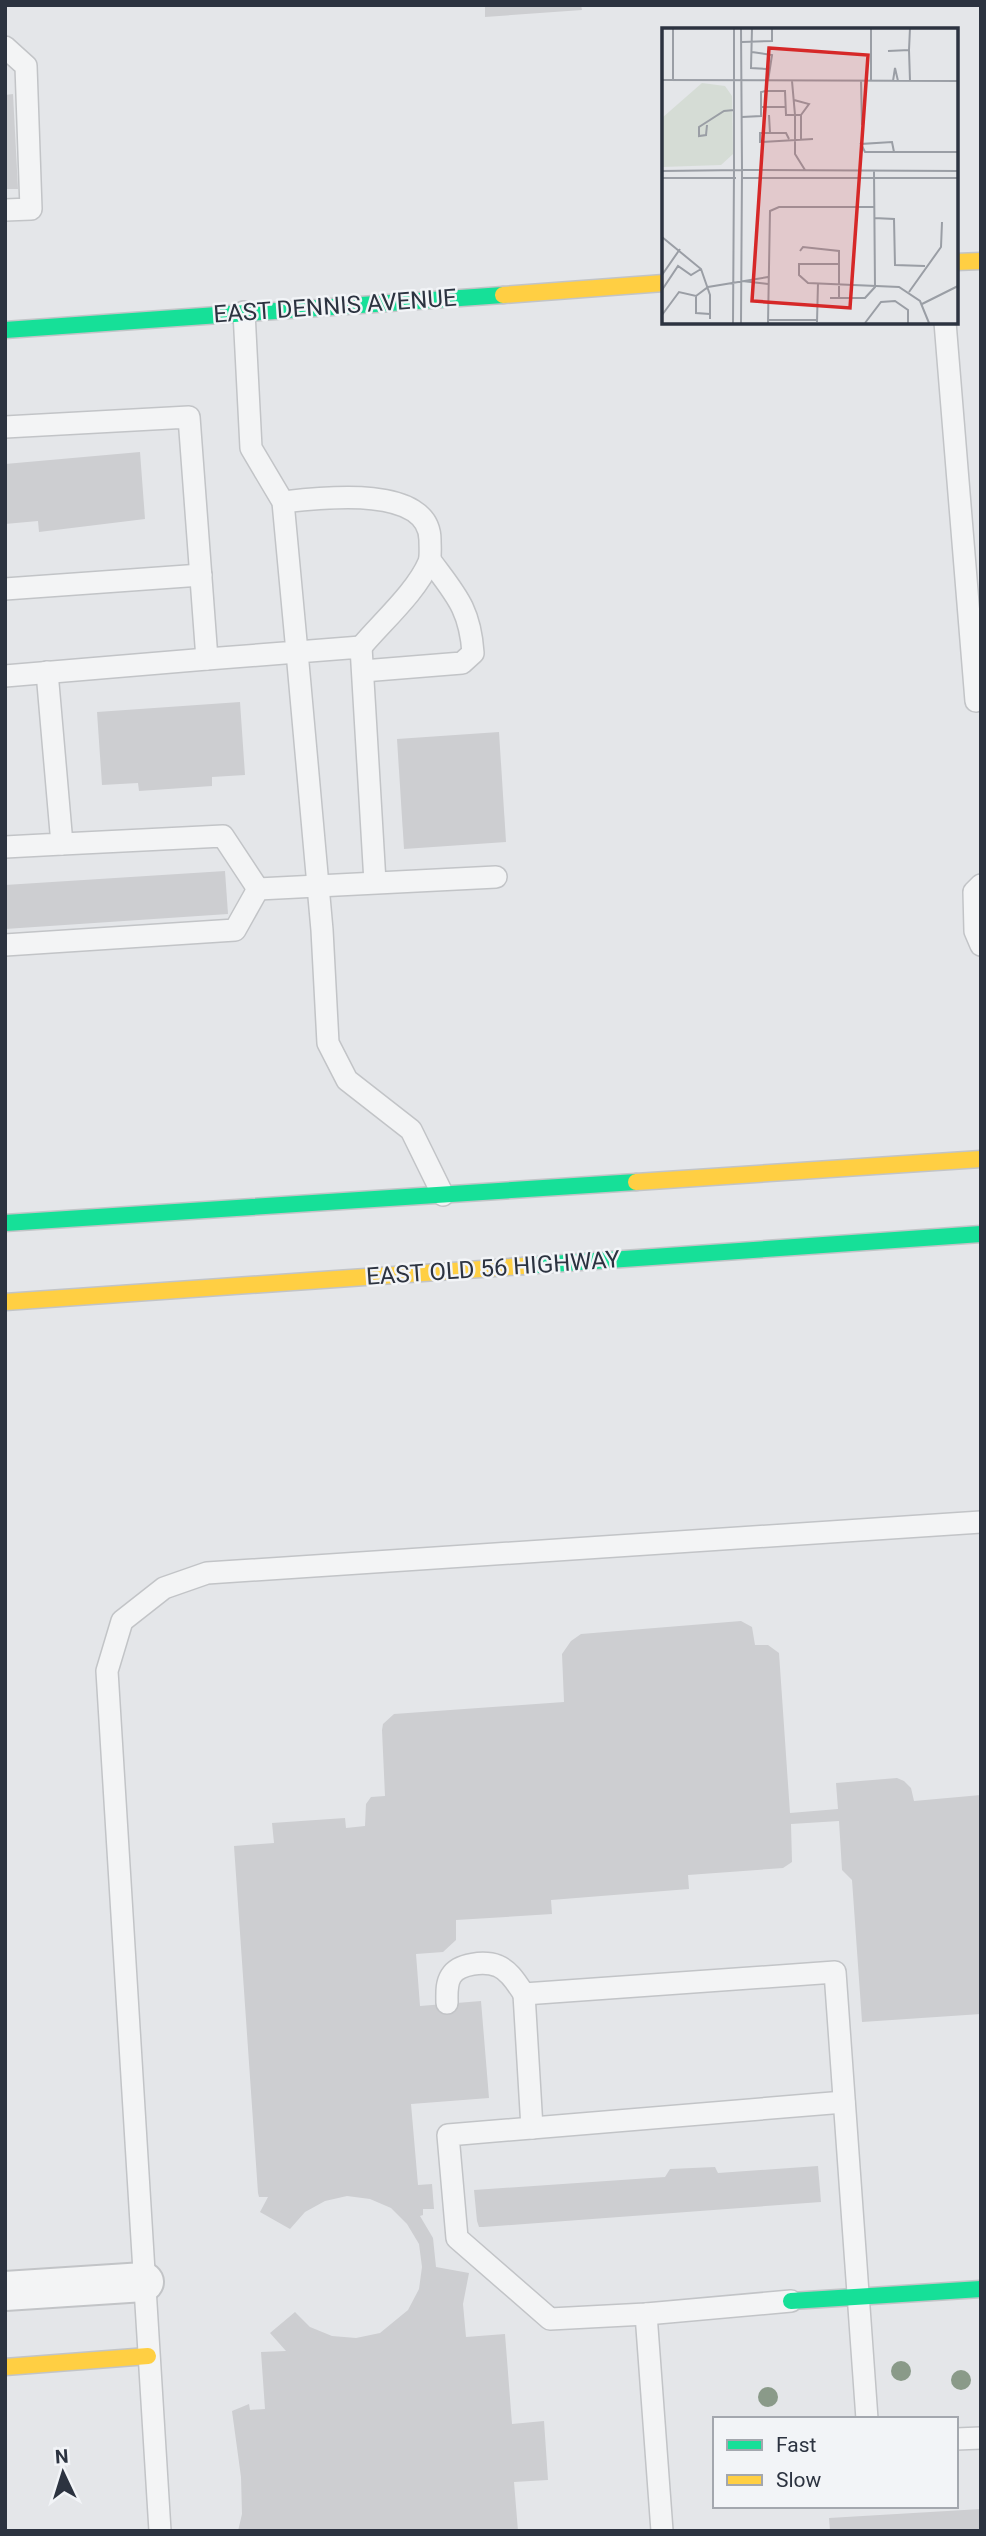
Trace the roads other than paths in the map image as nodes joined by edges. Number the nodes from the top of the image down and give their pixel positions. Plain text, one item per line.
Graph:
1 (5, 47) edge
2 (5, 210) edge
3 (981, 261) edge
4 (958, 262) edge
5 (662, 283) edge
6 (5, 305) edge
7 (244, 312) junction
8 (945, 324) edge
9 (6, 330) edge
10 (5, 427) edge
11 (283, 502) junction
12 (430, 560) junction
13 (201, 575) junction
14 (5, 589) edge
15 (361, 647) junction
16 (297, 652) junction
17 (208, 659) junction
18 (363, 671) junction
19 (47, 672) junction
20 (5, 676) edge
21 (976, 701) dead end
22 (62, 844) junction
23 (5, 848) edge
24 (496, 877) dead end
25 (375, 882) junction
26 (981, 885) edge
27 (317, 886) junction
28 (258, 889) junction
29 (5, 945) edge
30 (981, 945) edge
31 (981, 1159) edge
32 (443, 1195) junction
33 (5, 1223) edge
34 (981, 1234) edge
35 (5, 1302) edge
36 (981, 1522) edge
37 (524, 1994) junction
38 (447, 2003) dead end
39 (844, 2102) junction
40 (532, 2127) junction
41 (144, 2281) junction
42 (981, 2289) edge
43 (5, 2291) edge
44 (857, 2297) junction
45 (791, 2301) joint
46 (646, 2314) junction
47 (148, 2356) junction
48 (5, 2367) edge
49 (867, 2417) edge
50 (981, 2438) edge
51 (958, 2439) edge
52 (160, 2531) edge
53 (662, 2531) edge

1 - 2 lane
3 - 4 main road
5 - 7 main road, EAST DENNIS AVENUE
6 - 9 lane
7 - 9 main road, EAST DENNIS AVENUE
7 - 11 lane
8 - 21 lane
10 - 13 lane
11 - 12 lane
11 - 16 lane
12 - 15 lane
12 - 18 lane
13 - 14 lane
13 - 17 lane
15 - 16 lane
15 - 18 lane
16 - 17 lane
16 - 27 lane
17 - 19 lane
18 - 25 lane
19 - 20 lane
19 - 22 lane
22 - 23 lane
22 - 28 lane
24 - 25 lane
25 - 27 lane
26 - 30 lane
27 - 28 lane
27 - 32 lane
28 - 29 lane
31 - 32 main road
32 - 33 main road
34 - 35 main road, EAST OLD 56 HIGHWAY
36 - 41 lane
37 - 38 lane
37 - 39 lane
37 - 40 lane
39 - 40 lane
39 - 44 lane
40 - 46 lane
41 - 43 street
41 - 47 lane
42 - 44 main road
44 - 45 main road
44 - 49 lane
45 - 46 lane
46 - 53 lane
47 - 48 main road
47 - 52 lane
50 - 51 lane

